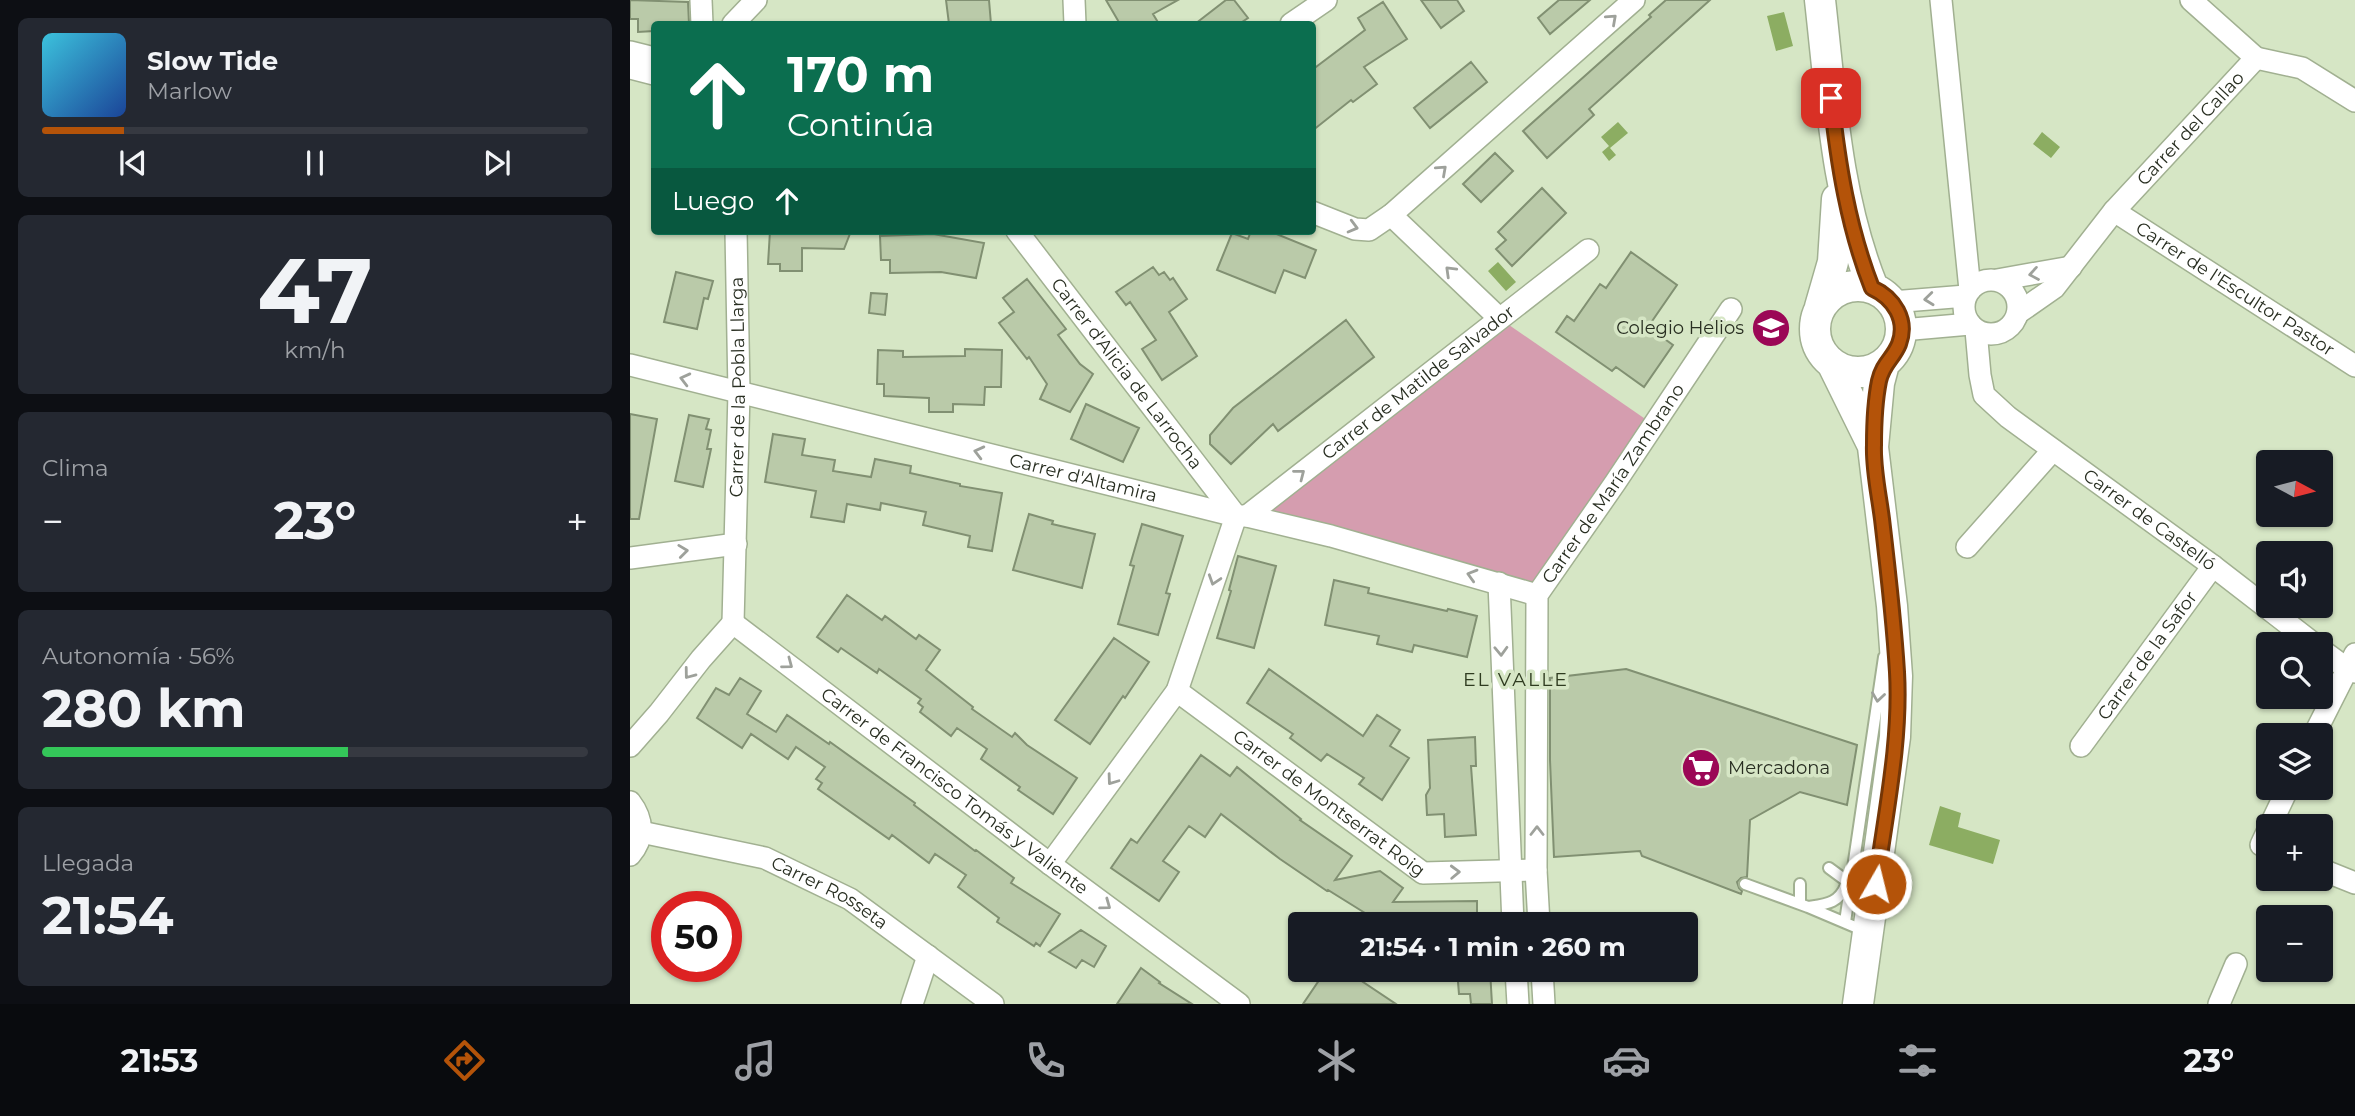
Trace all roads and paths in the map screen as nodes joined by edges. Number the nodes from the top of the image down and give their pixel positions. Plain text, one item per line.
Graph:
1 (701, 0) edge
2 (757, 0) edge
3 (1074, 0) edge
4 (1326, 0) edge
5 (1634, 0) edge
6 (1820, 0) edge
7 (1941, 0) edge
8 (2191, 0) edge
9 (702, 21) edge
10 (736, 21) edge
11 (747, 21) edge
12 (1075, 21) edge
13 (1295, 21) edge
14 (630, 52) edge
15 (651, 57) edge
16 (2256, 58) junction
17 (630, 68) edge
18 (651, 73) edge
19 (2355, 102) edge
20 (1839, 171) junction
21 (2114, 211) junction
22 (1316, 214) edge
23 (1391, 215) junction
24 (736, 235) edge
25 (1020, 235) edge
26 (1967, 243) junction
27 (1588, 250) dead end
28 (2071, 267) junction
29 (1993, 280) junction
30 (1968, 293) junction
31 (1882, 295) junction
32 (1820, 307) junction
33 (1731, 309) dead end
34 (1499, 318) junction
35 (2014, 320) junction
36 (1973, 327) junction
37 (1902, 330) junction
38 (1884, 364) junction
39 (630, 365) edge
40 (1833, 365) junction
41 (2355, 366) edge
42 (1982, 385) junction
43 (740, 392) junction
44 (1873, 447) junction
45 (2053, 450) junction
46 (1241, 516) junction
47 (736, 544) junction
48 (1967, 547) dead end
49 (630, 558) edge
50 (2213, 566) junction
51 (1499, 583) junction
52 (1537, 595) junction
53 (1892, 606) junction
54 (733, 623) junction
55 (2298, 632) edge
56 (2333, 656) edge
57 (2352, 665) edge
58 (1177, 691) junction
59 (2321, 723) edge
60 (630, 746) edge
61 (2081, 746) dead end
62 (630, 802) edge
63 (641, 832) junction
64 (630, 855) edge
65 (1050, 864) junction
66 (1829, 868) dead end
67 (1509, 870) junction
68 (1536, 870) junction
69 (1853, 870) junction
70 (2333, 874) edge
71 (1848, 882) junction
72 (2355, 883) edge
73 (1745, 884) dead end
74 (1800, 884) dead end
75 (1804, 905) junction
76 (1512, 912) edge
77 (1538, 912) edge
78 (1857, 928) junction
79 (928, 956) junction
80 (2235, 964) dead end
81 (1517, 982) edge
82 (1543, 982) edge
83 (912, 1004) edge
84 (993, 1004) edge
85 (1240, 1004) edge
86 (1518, 1004) edge
87 (1544, 1004) edge
88 (1858, 1004) edge
89 (2219, 1004) edge

1 - 9 street
2 - 10 street
2 - 11 street
3 - 12 street
4 - 13 street
23 -> 5 street
6 - 20 main road
7 - 26 street
8 - 16 street, Carrer del Callao
14 - 15 street
16 - 19 street
16 - 21 street, Carrer del Callao
17 - 18 street
20 - 31 main road
20 - 32 main road
21 - 28 street, Carrer del Callao
21 - 41 street, Carrer de l'Escultor Pastor
22 -> 23 street
34 -> 23 street
24 - 43 street, Carrer de la Pobla Llarga
25 - 46 street, Carrer d'Alicia de Larrocha
26 - 29 street
26 - 30 street
27 - 34 street, Carrer de Matilde Salvador
28 -> 29 street
28 - 35 street, Carrer del Callao
29 - 30 street
29 - 35 street
30 -> 31 street
30 - 36 street
31 - 32 main road
31 - 37 main road
32 - 40 main road
33 - 52 street, Carrer de María Zambrano
46 -> 34 street, Carrer de Matilde Salvador
35 - 36 street
35 - 42 street, Carrer del Callao
36 - 37 street
36 - 42 street
37 - 38 main road
38 - 40 main road
38 - 44 main road
43 -> 39 street, Carrer d'Altamira
40 - 44 main road
42 - 45 street, Carrer de Castelló
46 -> 43 street, Carrer d'Altamira
43 - 47 street, Carrer de la Pobla Llarga
44 - 53 main road
45 - 48 street
45 - 50 street, Carrer de Castelló
51 -> 46 street, Carrer d'Altamira
46 -> 58 street
49 -> 47 street
47 - 54 street
50 - 55 street, Carrer de Castelló
50 - 61 street, Carrer de la Safor
51 - 52 street, Carrer d'Altamira
51 -> 67 street
68 -> 52 street, Carrer de María Zambrano
53 -> 69 lane
53 - 78 main road
54 -> 60 street
54 -> 65 street, Carrer de Francisco Tomás y Valiente
56 - 57 street
57 - 59 street
58 -> 65 street
58 -> 67 street, Carrer de Montserrat Roig
62 - 63 street
63 - 64 street
63 - 79 street, Carrer Rosseta
65 -> 85 street, Carrer de Francisco Tomás y Valiente
66 - 71 lane
67 - 68 street, Carrer de Montserrat Roig
67 - 76 street
68 - 77 street, Carrer de María Zambrano
69 - 71 lane
69 - 78 lane
70 - 72 street
71 - 75 lane
73 - 75 lane
74 - 75 lane
75 - 78 lane
78 - 88 main road
79 - 83 street
79 - 84 street, Carrer Rosseta
80 - 89 street
81 - 86 street
82 - 87 street

